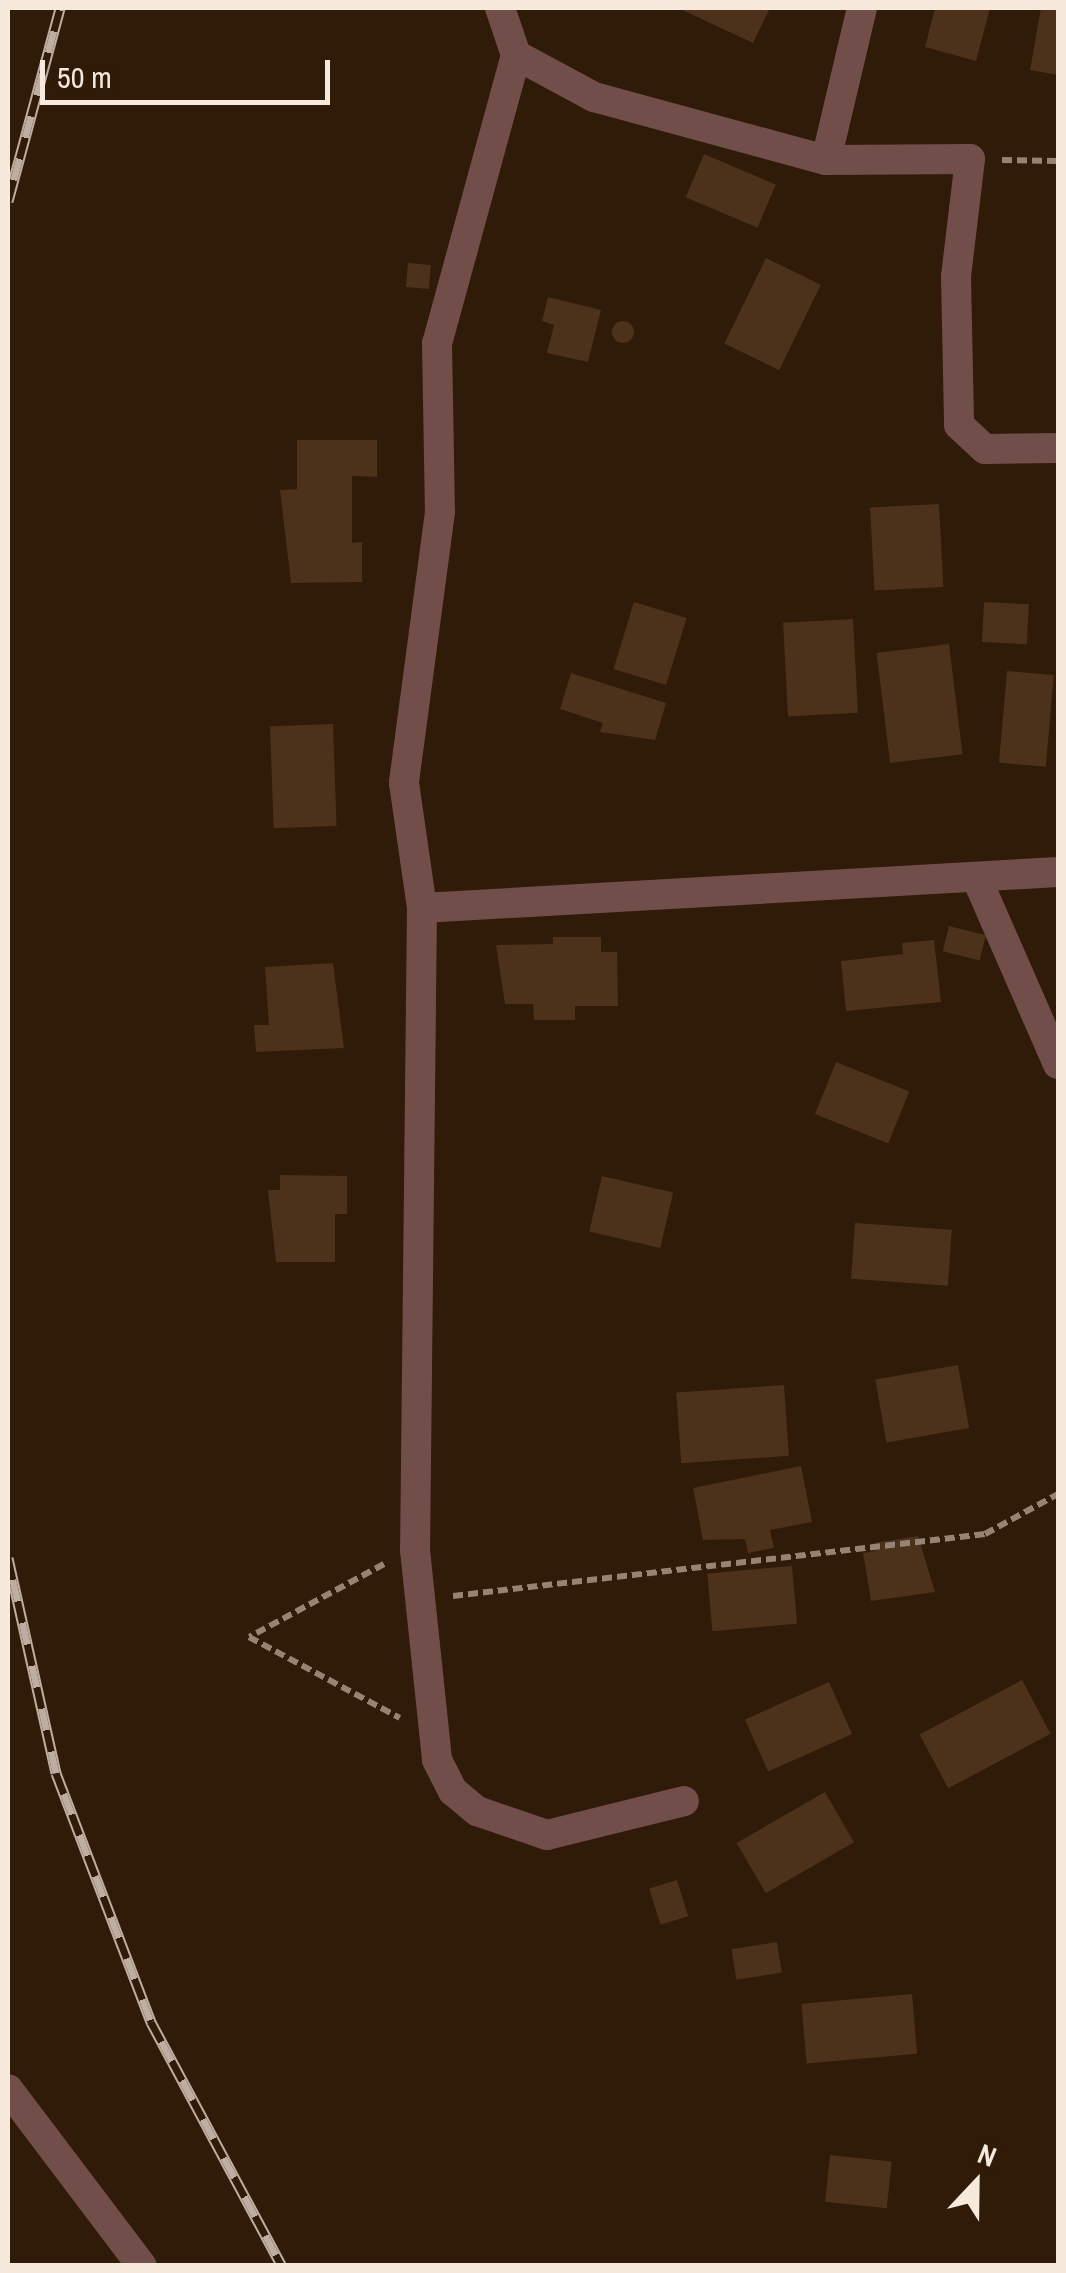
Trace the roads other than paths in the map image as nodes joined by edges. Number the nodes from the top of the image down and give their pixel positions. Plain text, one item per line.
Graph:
1 (500, 8) edge
2 (862, 8) edge
3 (516, 55) junction
4 (826, 160) junction
5 (1058, 448) edge
6 (1058, 872) edge
7 (978, 880) junction
8 (422, 908) junction
9 (1058, 1064) edge
10 (684, 1801) dead end
11 (8, 2089) edge
12 (142, 2266) edge

1 - 3 street
2 - 4 street
3 - 4 street
3 - 8 street
4 - 5 street
6 - 7 street
7 - 8 street
7 - 9 street
8 - 10 street
11 - 12 street

